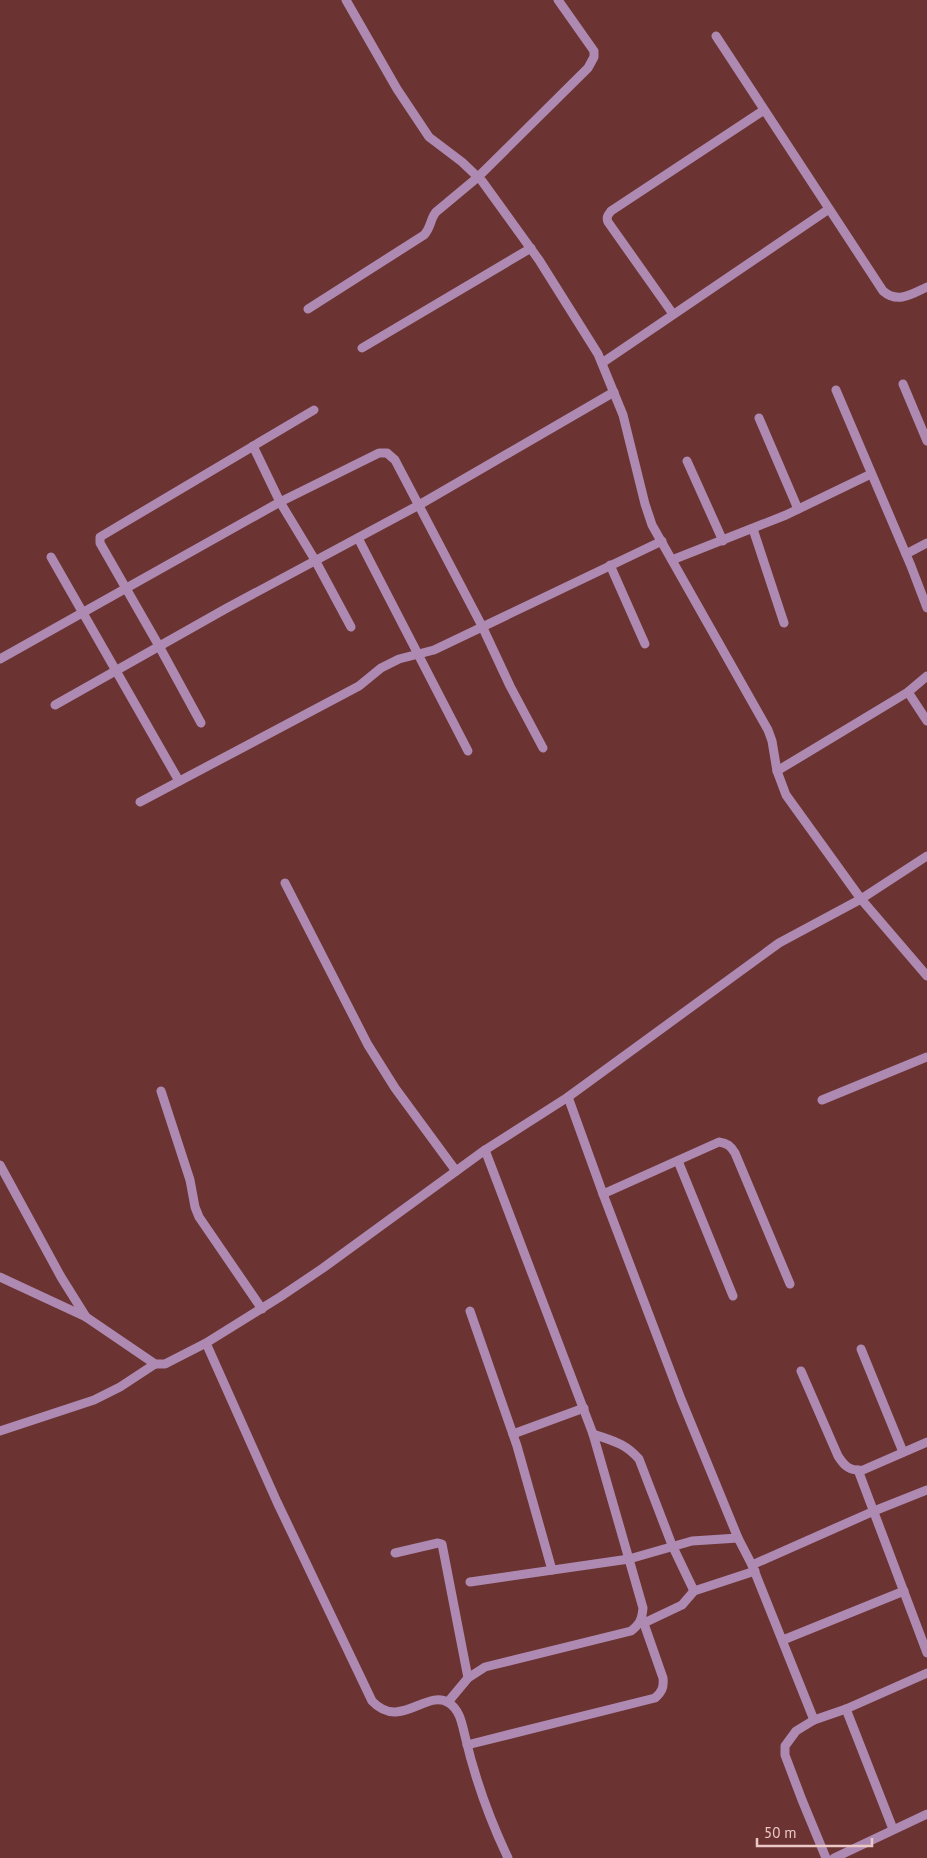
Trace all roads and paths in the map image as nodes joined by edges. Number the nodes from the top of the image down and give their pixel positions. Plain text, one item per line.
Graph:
1 (346, 0) edge
2 (558, 0) edge
3 (716, 36) dead end
4 (764, 110) junction
5 (478, 177) junction
6 (829, 209) junction
7 (531, 248) junction
8 (927, 287) edge
9 (308, 309) dead end
10 (673, 314) junction
11 (362, 348) dead end
12 (602, 363) junction
13 (902, 384) dead end
14 (836, 390) dead end
15 (614, 392) junction
16 (314, 410) dead end
17 (759, 418) dead end
18 (927, 441) edge
19 (253, 446) junction
20 (687, 461) dead end
21 (871, 474) junction
22 (280, 502) junction
23 (418, 505) junction
24 (798, 510) junction
25 (752, 529) junction
26 (358, 538) junction
27 (722, 541) junction
28 (662, 542) junction
29 (927, 544) edge
30 (906, 554) junction
31 (52, 557) dead end
32 (315, 560) junction
33 (672, 560) junction
34 (610, 565) junction
35 (126, 589) junction
36 (927, 608) edge
37 (84, 613) junction
38 (784, 623) dead end
39 (482, 626) junction
40 (350, 627) dead end
41 (645, 644) dead end
42 (159, 646) junction
43 (419, 654) junction
44 (0, 659) edge
45 (117, 670) junction
46 (927, 676) edge
47 (908, 692) junction
48 (55, 705) dead end
49 (927, 721) edge
50 (201, 723) dead end
51 (543, 748) dead end
52 (468, 751) dead end
53 (777, 771) junction
54 (180, 781) junction
55 (140, 802) dead end
56 (927, 856) edge
57 (285, 883) dead end
58 (861, 899) junction
59 (927, 976) edge
60 (927, 1057) edge
61 (160, 1091) dead end
62 (568, 1097) junction
63 (822, 1100) dead end
64 (485, 1150) junction
65 (678, 1161) junction
66 (0, 1165) edge
67 (456, 1171) junction
68 (602, 1194) junction
69 (0, 1277) edge
70 (790, 1284) dead end
71 (733, 1296) dead end
72 (262, 1309) junction
73 (470, 1311) dead end
74 (86, 1317) junction
75 (206, 1343) junction
76 (861, 1349) dead end
77 (155, 1364) junction
78 (801, 1371) dead end
79 (584, 1408) junction
80 (0, 1432) edge
81 (513, 1434) junction
82 (593, 1434) junction
83 (927, 1442) edge
84 (903, 1452) junction
85 (858, 1470) junction
86 (927, 1490) edge
87 (874, 1511) junction
88 (738, 1538) junction
89 (672, 1545) junction
90 (395, 1553) dead end
91 (630, 1559) junction
92 (753, 1568) junction
93 (552, 1570) junction
94 (470, 1582) dead end
95 (694, 1591) junction
96 (904, 1591) junction
97 (643, 1621) junction
98 (783, 1640) junction
99 (927, 1653) edge
100 (927, 1673) edge
101 (468, 1678) junction
102 (448, 1702) junction
103 (846, 1709) junction
104 (814, 1720) junction
105 (467, 1745) junction
106 (927, 1814) edge
107 (893, 1829) junction
108 (508, 1858) edge
109 (826, 1858) edge
110 (834, 1858) edge

1 - 5 street
2 - 5 street
3 - 4 street
4 - 6 street
4 - 10 street
5 - 7 street
5 - 9 street
6 - 8 street
6 - 10 street
7 - 11 street
7 - 12 street
10 - 12 street
12 - 15 street
13 - 18 street
14 - 21 street
15 - 23 street
15 - 28 street
16 - 19 street
17 - 24 street
19 - 22 street
19 - 35 street
20 - 27 street
21 - 24 street
21 - 30 street
22 - 23 street
22 - 32 street
22 - 35 street
23 - 26 street
23 - 39 street
24 - 25 street
25 - 27 street
25 - 38 street
26 - 32 street
26 - 43 street
27 - 33 street
28 - 33 street
28 - 34 street
29 - 30 street
30 - 36 street
31 - 37 street
32 - 40 street
32 - 42 street
33 - 53 street
34 - 39 street
34 - 41 street
35 - 37 street
35 - 42 street
37 - 44 street
37 - 45 street
39 - 43 street
39 - 51 street
42 - 45 street
42 - 50 street
43 - 52 street
43 - 54 street
45 - 48 street
45 - 54 street
46 - 47 street
47 - 49 street
47 - 53 street
53 - 58 street
54 - 55 street
56 - 58 street
57 - 67 street
58 - 59 street
58 - 62 street
60 - 63 street
61 - 72 street
62 - 64 street
62 - 68 street
64 - 67 street
64 - 79 street
65 - 68 street
65 - 70 street
65 - 71 street
66 - 74 street
67 - 72 street
68 - 88 street
69 - 74 street
72 - 75 street
73 - 81 street
74 - 77 street
75 - 77 street
75 - 102 street
76 - 84 street
77 - 80 street
78 - 85 street
79 - 81 street
79 - 82 street
81 - 93 street
82 - 89 street
82 - 91 street
83 - 84 street
84 - 85 street
85 - 87 street
86 - 87 street
87 - 92 street
87 - 96 street
88 - 89 street
88 - 92 street
89 - 91 street
89 - 95 street
90 - 101 street
91 - 93 street
91 - 97 street
92 - 95 street
92 - 98 street
93 - 94 street
95 - 97 street
96 - 98 street
96 - 99 street
97 - 101 street
97 - 105 street
98 - 104 street
100 - 103 street
101 - 102 street
102 - 105 street
103 - 104 street
103 - 107 street
104 - 109 street
105 - 108 street
106 - 107 street
107 - 110 street

